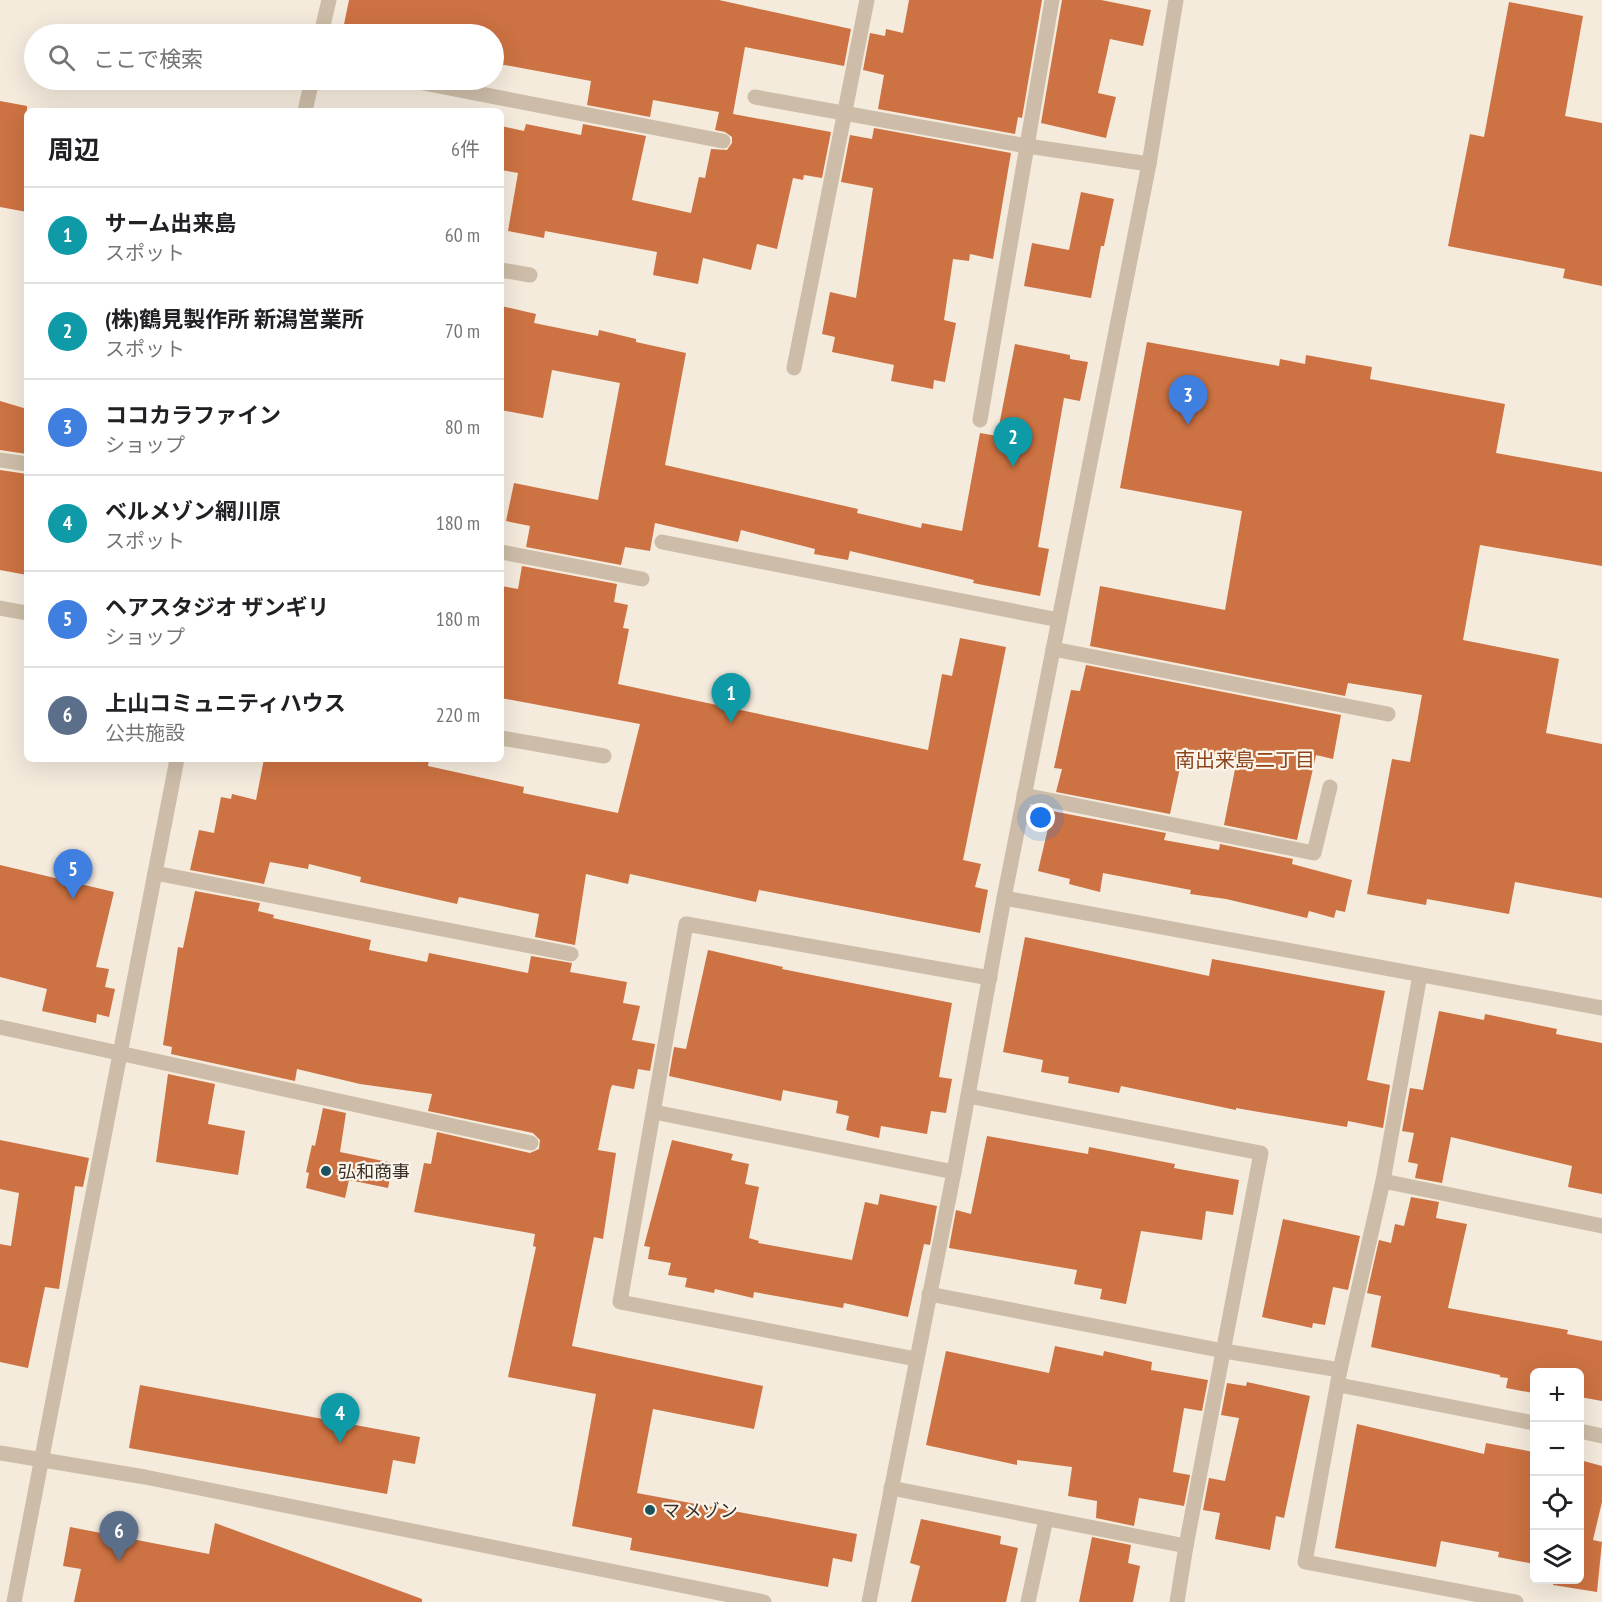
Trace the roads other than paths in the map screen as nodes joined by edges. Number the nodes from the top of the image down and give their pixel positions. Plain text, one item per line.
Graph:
1 (328, 0) edge
2 (867, 0) edge
3 (1052, 0) edge
4 (1176, 0) edge
5 (323, 24) edge
6 (310, 90) edge
7 (460, 90) edge
8 (755, 97) dead end
9 (306, 108) edge
10 (846, 112) junction
11 (723, 141) dead end
12 (1027, 146) junction
13 (1149, 164) junction
14 (504, 271) edge
15 (530, 276) dead end
16 (794, 368) dead end
17 (980, 420) dead end
18 (0, 460) edge
19 (24, 464) edge
20 (662, 542) dead end
21 (504, 553) edge
22 (642, 579) dead end
23 (0, 608) edge
24 (24, 612) edge
25 (1059, 620) junction
26 (1053, 649) junction
27 (1388, 714) dead end
28 (504, 739) edge
29 (604, 756) dead end
30 (176, 762) edge
31 (1330, 787) dead end
32 (1024, 795) junction
33 (155, 873) junction
34 (1004, 897) junction
35 (571, 954) dead end
36 (1419, 975) junction
37 (990, 978) junction
38 (1602, 1008) edge
39 (0, 1027) edge
40 (120, 1053) junction
41 (968, 1096) junction
42 (654, 1112) junction
43 (531, 1143) dead end
44 (954, 1172) junction
45 (1383, 1181) junction
46 (1602, 1226) edge
47 (929, 1294) junction
48 (1224, 1351) junction
49 (916, 1359) junction
50 (1340, 1377) junction
51 (1530, 1422) edge
52 (1584, 1432) edge
53 (1602, 1436) edge
54 (0, 1453) edge
55 (41, 1460) junction
56 (891, 1488) junction
57 (1046, 1519) junction
58 (1186, 1546) junction
59 (14, 1602) edge
60 (764, 1602) edge
61 (869, 1602) edge
62 (1028, 1602) edge
63 (1177, 1602) edge
64 (1516, 1602) edge

1 - 5 street
2 - 10 street
3 - 12 street
4 - 13 street
6 - 9 street
7 - 11 street
8 - 10 street
10 - 12 street
10 - 16 street
12 - 13 street
12 - 17 street
13 - 25 street
14 - 15 street
18 - 19 street
20 - 25 street
21 - 22 street
23 - 24 street
25 - 26 street
26 - 27 street
26 - 32 street
28 - 29 street
30 - 33 street
31 - 32 street
32 - 34 street
33 - 35 street
33 - 40 street
34 - 36 street
34 - 37 street
36 - 38 street
36 - 45 street
37 - 41 street
37 - 42 street
39 - 40 street
40 - 43 street
40 - 55 street
41 - 44 street
41 - 48 street
42 - 44 street
42 - 49 street
44 - 47 street
45 - 46 street
45 - 50 street
47 - 48 street
47 - 49 street
48 - 50 street
48 - 58 street
49 - 56 street
50 - 51 street
50 - 64 street
52 - 53 street
54 - 55 street
55 - 59 street
55 - 60 street
56 - 57 street
56 - 61 street
57 - 58 street
57 - 62 street
58 - 63 street

